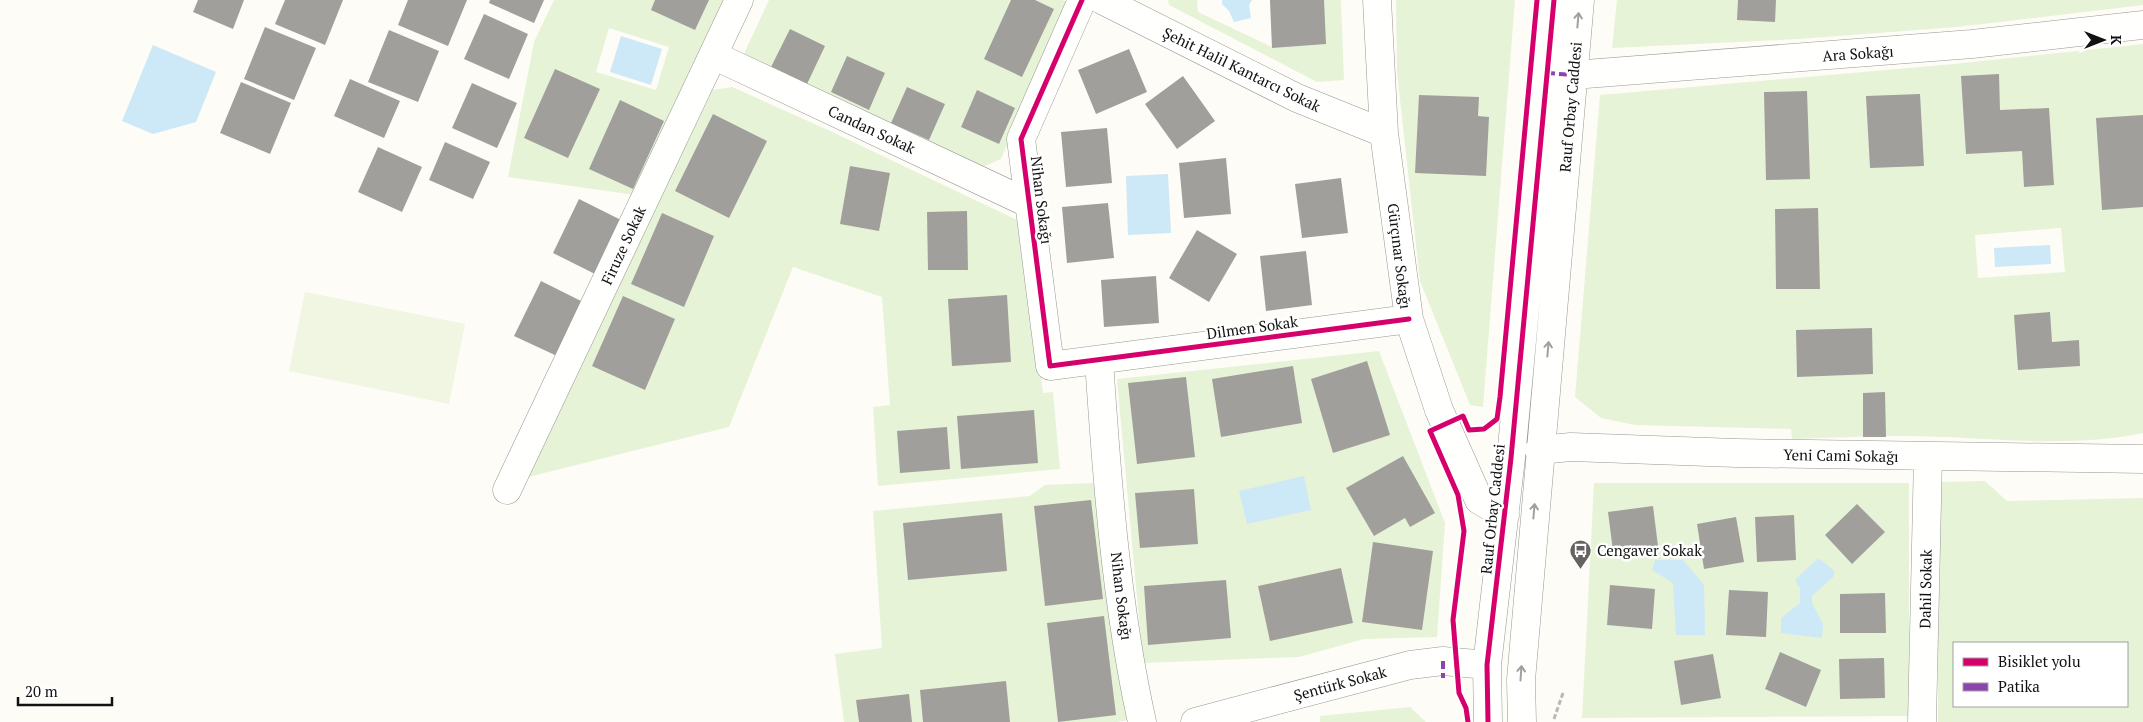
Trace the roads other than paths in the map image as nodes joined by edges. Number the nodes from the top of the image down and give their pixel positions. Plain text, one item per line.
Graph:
1 (739, 0) edge
2 (1082, 0) edge
3 (1102, 0) edge
4 (1377, 0) edge
5 (1554, 0) edge
6 (1580, 0) edge
7 (2143, 25) edge
8 (713, 55) junction
9 (1573, 75) junction
10 (1384, 133) junction
11 (1030, 204) junction
12 (1408, 319) junction
13 (1099, 360) junction
14 (1539, 450) junction
15 (1928, 457) junction
16 (2143, 459) edge
17 (507, 490) dead end
18 (1505, 515) junction
19 (1487, 664) junction
20 (1142, 722) edge
21 (1195, 722) edge
22 (1488, 722) edge
23 (1522, 722) edge
24 (1922, 722) edge

1 - 8 street, Firuze Sokak
2 - 11 street, Nihan Sokağı
3 - 10 street, Şehit Halil Kantarcı Sokak
4 - 10 street, Gürçınar Sokağı
5 - 18 street, Rauf Orbay Caddesi
9 -> 6 street, Rauf Orbay Caddesi
7 - 9 street, Ara Sokağı
8 - 11 street, Candan Sokak
8 - 17 street, Firuze Sokak
14 -> 9 street, Rauf Orbay Caddesi
10 - 12 street, Gürçınar Sokağı
11 - 13 street, Nihan Sokağı
12 - 13 street, Dilmen Sokak
12 - 18 street, Gürçınar Sokağı
13 - 20 street, Nihan Sokağı
14 - 15 street, Yeni Cami Sokağı
23 -> 14 street, Rauf Orbay Caddesi
15 - 16 street, Yeni Cami Sokağı
15 - 24 street, Dahil Sokak
18 - 19 street, Rauf Orbay Caddesi
19 - 21 street, Şentürk Sokak
19 - 22 street, Rauf Orbay Caddesi

